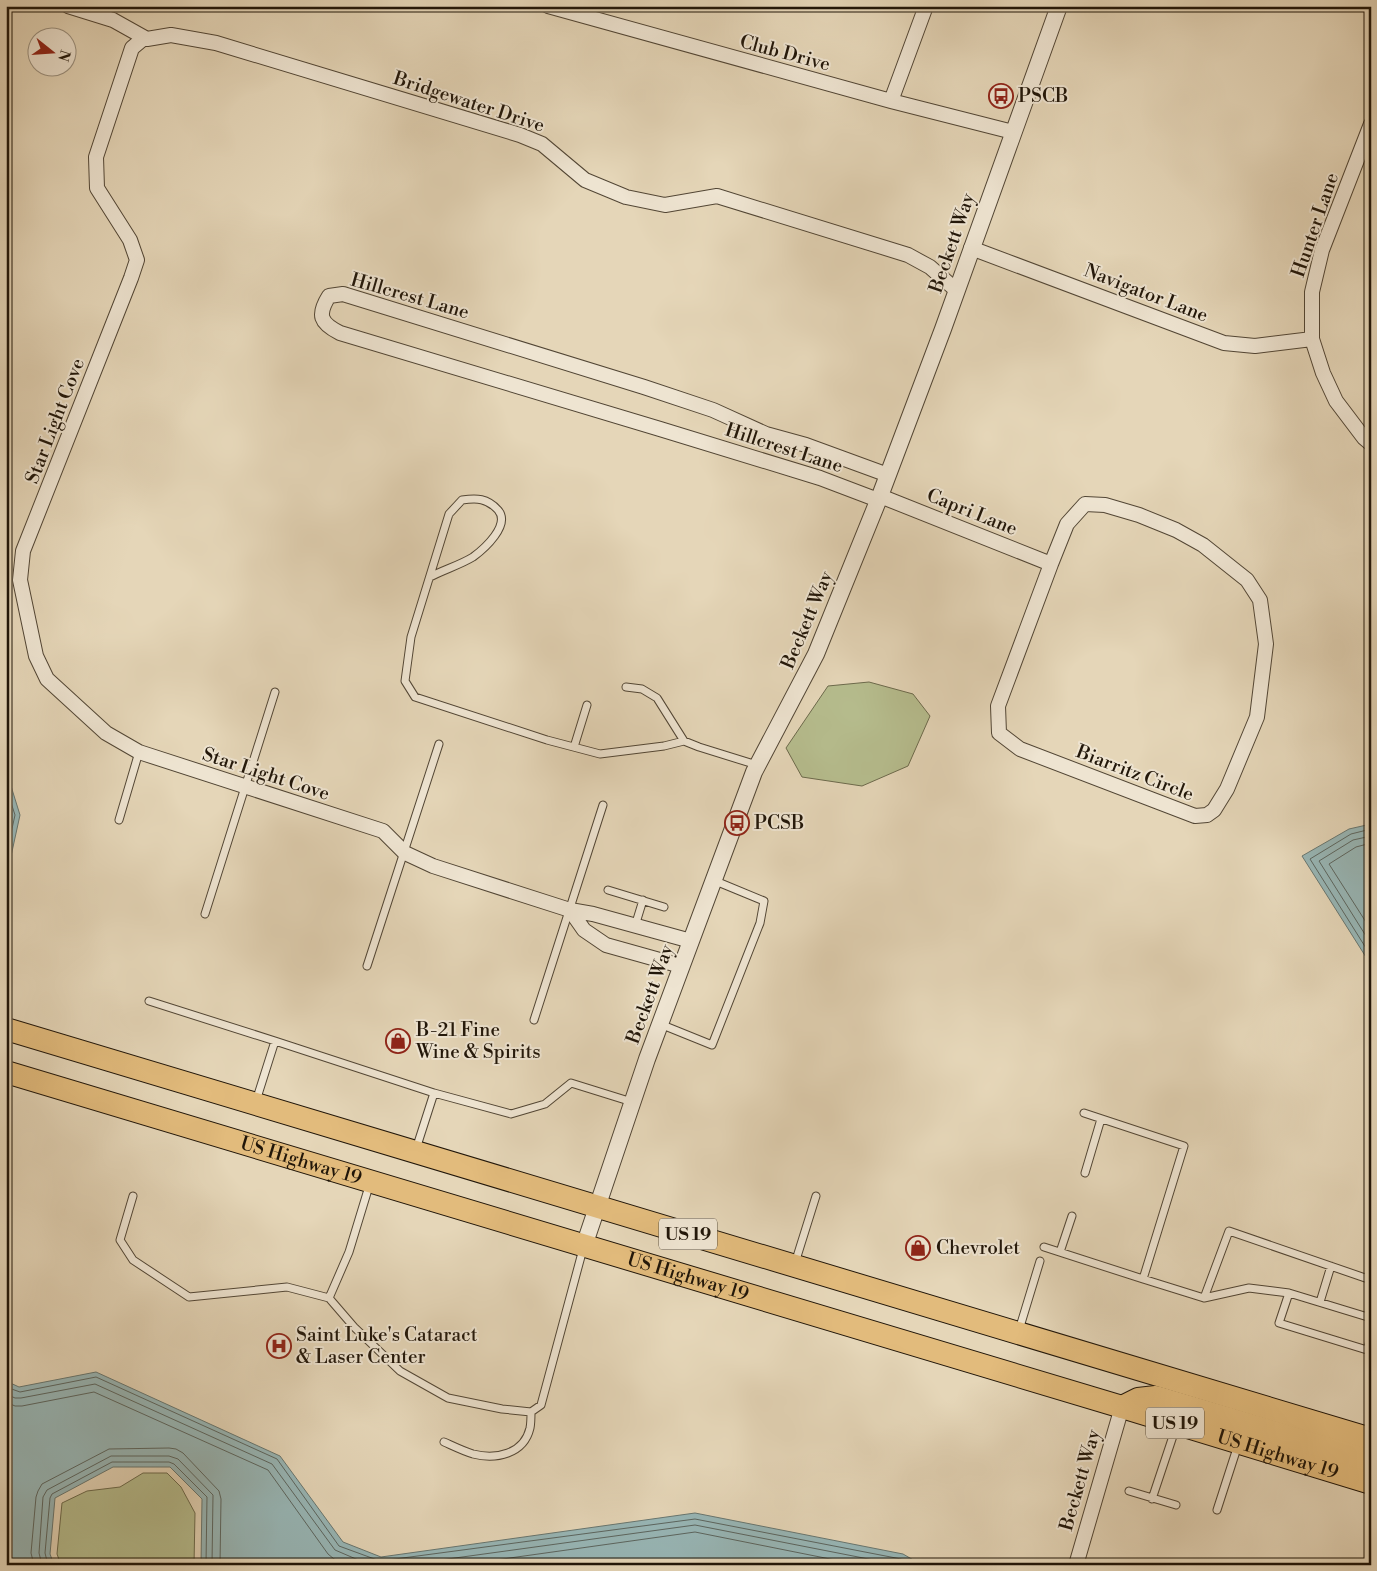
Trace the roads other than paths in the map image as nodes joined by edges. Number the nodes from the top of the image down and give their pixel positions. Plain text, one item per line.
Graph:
1 (68, 6) edge
2 (548, 6) edge
3 (926, 6) edge
4 (1059, 6) edge
5 (144, 38) junction
6 (891, 101) junction
7 (1371, 124) edge
8 (1013, 132) junction
9 (971, 248) junction
10 (956, 290) junction
11 (1312, 339) junction
12 (1371, 444) edge
13 (888, 475) junction
14 (879, 498) junction
15 (1050, 564) junction
16 (430, 577) junction
17 (626, 687) dead end
18 (275, 692) dead end
19 (587, 705) dead end
20 (684, 741) junction
21 (439, 744) dead end
22 (574, 747) junction
23 (139, 752) junction
24 (757, 765) junction
25 (245, 787) junction
26 (603, 805) dead end
27 (119, 820) dead end
28 (405, 853) junction
29 (713, 880) junction
30 (608, 890) dead end
31 (643, 900) junction
32 (664, 907) dead end
33 (570, 910) junction
34 (205, 914) dead end
35 (635, 926) junction
36 (691, 941) junction
37 (367, 966) dead end
38 (682, 966) junction
39 (149, 1001) dead end
40 (534, 1020) dead end
41 (660, 1024) junction
42 (6, 1029) edge
43 (275, 1041) junction
44 (6, 1072) edge
45 (434, 1094) junction
46 (632, 1102) junction
47 (255, 1104) junction
48 (1084, 1113) dead end
49 (1101, 1119) junction
50 (415, 1152) junction
51 (1084, 1173) dead end
52 (370, 1182) junction
53 (133, 1196) dead end
54 (816, 1196) dead end
55 (597, 1207) junction
56 (1072, 1216) dead end
57 (584, 1246) junction
58 (1044, 1247) dead end
59 (1060, 1252) junction
60 (1040, 1261) dead end
61 (794, 1266) junction
62 (1331, 1266) junction
63 (1143, 1279) junction
64 (1371, 1280) edge
65 (1289, 1293) junction
66 (329, 1298) junction
67 (1204, 1298) junction
68 (1320, 1302) junction
69 (1371, 1318) edge
70 (1018, 1333) junction
71 (1371, 1338) edge
72 (1122, 1407) junction
73 (531, 1412) junction
74 (1177, 1424) junction
75 (1371, 1439) edge
76 (444, 1442) dead end
77 (1239, 1443) junction
78 (1371, 1460) edge
79 (1371, 1483) edge
80 (1129, 1491) dead end
81 (1152, 1498) junction
82 (1176, 1505) dead end
83 (1217, 1510) dead end
84 (1076, 1565) edge

1 - 5 street
2 - 6 street, Club Drive
3 - 6 street
4 - 8 street, Beckett Way
5 - 10 street, Bridgewater Drive
5 - 23 street, Star Light Cove
6 - 8 street, Club Drive
7 - 11 street, Hunter Lane
8 - 9 street, Beckett Way
9 - 10 street, Beckett Way
9 - 11 street, Navigator Lane
10 - 13 street, Beckett Way
11 - 12 street, Hunter Lane
13 - 14 street, Beckett Way
13 - 14 street, Hillcrest Lane
14 - 15 street, Capri Lane
14 - 24 street, Beckett Way
15 - 15 street, Biarritz Circle
16 - 16 lane
16 - 22 lane
17 - 20 lane
18 - 25 lane
19 - 22 lane
20 - 22 lane
20 - 24 lane
21 - 28 lane
23 - 25 street, Star Light Cove
23 - 27 lane
24 - 29 street, Beckett Way
25 - 28 street, Star Light Cove
25 - 34 lane
26 - 33 lane
28 - 33 street, Star Light Cove
28 - 37 lane
29 - 36 street, Beckett Way
29 - 41 lane
30 - 31 lane
31 - 32 lane
31 - 35 lane
33 - 35 street, Star Light Cove
33 - 38 street
33 - 40 lane
35 - 36 street, Star Light Cove
36 - 38 street, Beckett Way
38 - 41 street, Beckett Way
39 - 43 lane
41 - 46 street, Beckett Way
42 - 47 highway, US 19
43 - 45 lane
43 - 47 lane
44 - 52 highway, US Highway 19 / US 19
45 - 46 lane
45 - 50 lane
46 - 55 street, Beckett Way
47 - 50 highway, US 19
48 - 49 lane
49 - 51 lane
49 - 63 lane
50 - 55 highway, US 19
52 - 57 highway, US Highway 19 / US 19
52 - 66 lane
53 - 66 lane
54 - 61 lane
55 - 57 street, Beckett Way
55 - 61 highway, US 19
56 - 59 lane
57 - 72 highway, US Highway 19 / US 19
57 - 73 lane
58 - 59 lane
59 - 63 lane
60 - 70 lane
61 - 70 highway, US 19
62 - 64 lane
62 - 67 lane
62 - 68 lane
63 - 67 lane
65 - 67 lane
65 - 68 lane
65 - 71 lane
66 - 73 lane
68 - 69 lane
70 - 75 highway, US 19
72 - 74 highway, US Highway 19 / US 19
72 - 78 highway
72 - 84 street, Beckett Way
73 - 76 lane
74 - 77 highway, US Highway 19 / US 19
74 - 81 lane
77 - 79 highway, US Highway 19 / US 19
77 - 83 lane
80 - 81 lane
81 - 82 lane

